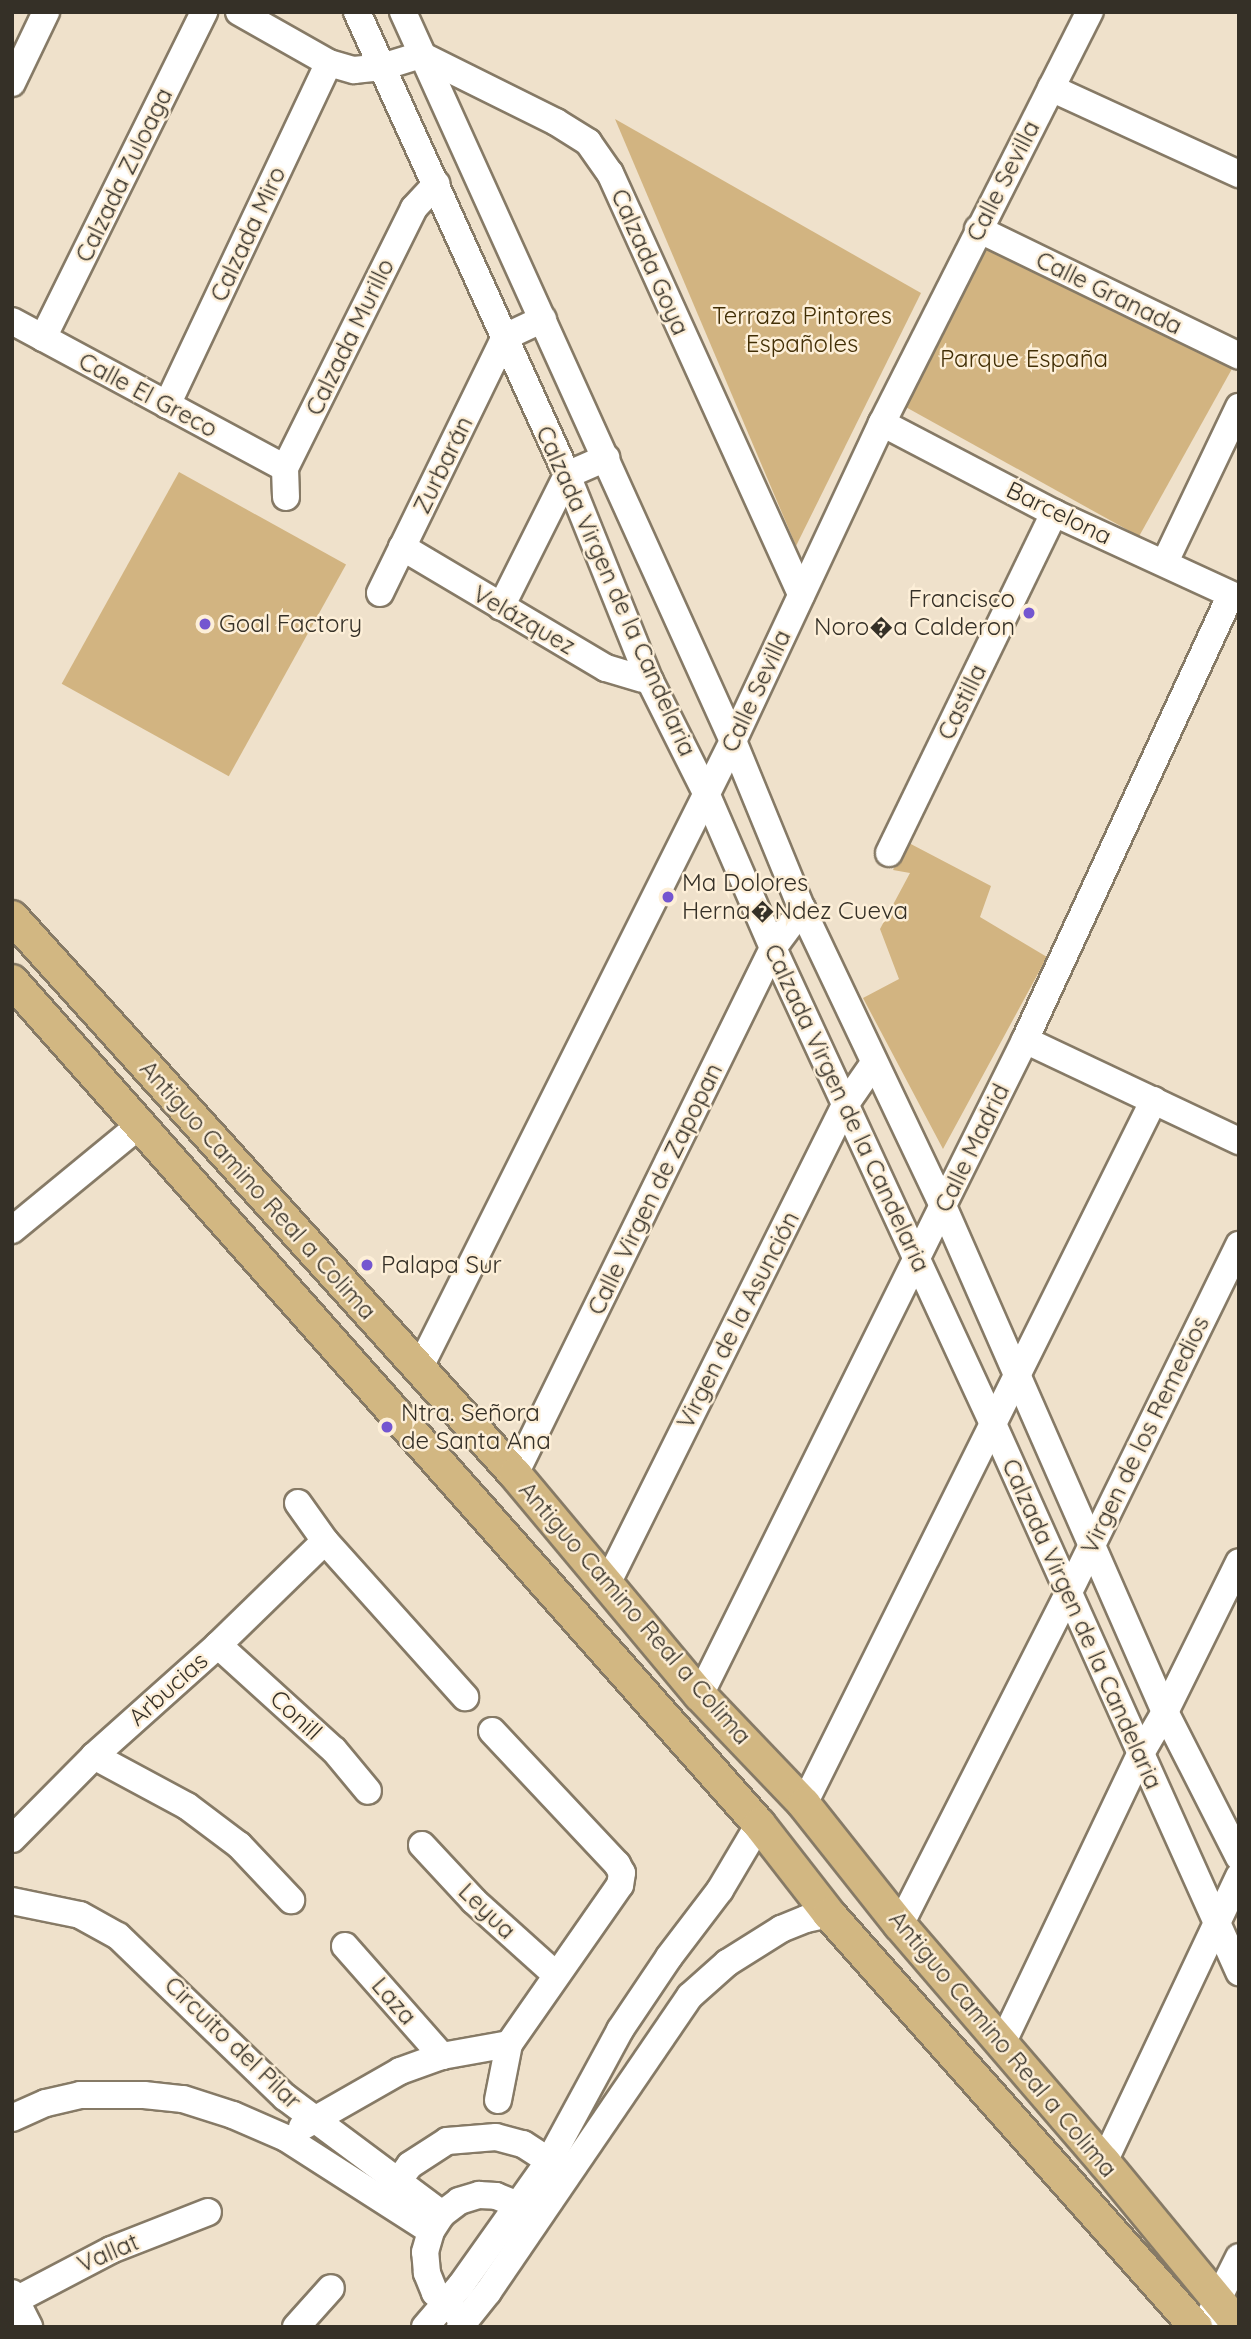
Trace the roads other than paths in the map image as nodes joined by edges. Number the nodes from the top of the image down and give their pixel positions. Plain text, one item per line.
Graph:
1 (46, 12) edge
2 (204, 12) edge
3 (239, 12) edge
4 (358, 12) edge
5 (403, 12) edge
6 (1090, 12) edge
7 (421, 55) junction
8 (329, 63) junction
9 (382, 67) junction
10 (12, 83) edge
11 (1051, 89) junction
12 (1239, 174) edge
13 (436, 184) junction
14 (978, 229) junction
15 (544, 319) junction
16 (12, 321) edge
17 (505, 337) junction
18 (43, 338) junction
19 (1239, 356) edge
20 (167, 405) junction
21 (1239, 407) edge
22 (882, 423) junction
23 (606, 458) junction
24 (285, 468) junction
25 (567, 475) junction
26 (286, 497) dead end
27 (1054, 513) junction
28 (402, 547) junction
29 (1165, 562) junction
30 (380, 593) dead end
31 (801, 595) junction
32 (1235, 597) edge
33 (501, 607) junction
34 (650, 681) junction
35 (733, 741) junction
36 (706, 793) junction
37 (889, 853) dead end
38 (802, 909) junction
39 (12, 917) edge
40 (773, 948) junction
41 (12, 981) edge
42 (1025, 1040) junction
43 (874, 1063) junction
44 (1154, 1100) junction
45 (845, 1105) junction
46 (140, 1125) junction
47 (1239, 1140) edge
48 (943, 1206) junction
49 (12, 1230) edge
50 (1239, 1245) edge
51 (916, 1260) junction
52 (419, 1369) junction
53 (1018, 1372) junction
54 (993, 1424) junction
55 (515, 1474) junction
56 (298, 1503) dead end
57 (325, 1541) junction
58 (1091, 1543) junction
59 (1239, 1562) edge
60 (608, 1582) junction
61 (1068, 1596) junction
62 (218, 1645) junction
63 (701, 1695) junction
64 (465, 1697) dead end
65 (1166, 1712) junction
66 (492, 1731) dead end
67 (1140, 1755) junction
68 (94, 1756) junction
69 (368, 1791) dead end
70 (804, 1804) junction
71 (759, 1824) junction
72 (12, 1839) edge
73 (422, 1845) dead end
74 (1239, 1857) edge
75 (1239, 1876) edge
76 (291, 1900) dead end
77 (12, 1901) edge
78 (829, 1914) junction
79 (1216, 1923) junction
80 (900, 1924) junction
81 (345, 1946) dead end
82 (1239, 1972) edge
83 (555, 1974) junction
84 (509, 2044) junction
85 (1002, 2044) junction
86 (442, 2056) junction
87 (605, 2060) junction
88 (635, 2078) junction
89 (498, 2100) dead end
90 (12, 2118) edge
91 (314, 2119) junction
92 (286, 2137) junction
93 (1037, 2147) junction
94 (549, 2161) junction
95 (1104, 2162) junction
96 (391, 2190) junction
97 (208, 2211) dead end
98 (525, 2211) junction
99 (436, 2223) junction
100 (1239, 2257) edge
101 (331, 2288) dead end
102 (14, 2298) edge
103 (1212, 2314) edge
104 (457, 2317) edge
105 (1239, 2326) edge
106 (29, 2327) edge
107 (296, 2327) edge
108 (425, 2327) edge
109 (1174, 2327) edge
110 (1196, 2327) edge

1 - 10 street
2 - 18 street, Calzada Zuloaga
3 - 8 street
4 - 9 street, Calzada Virgen de la Candelaria
5 - 7 street, Calzada Virgen de la Candelaria
6 - 11 street, Calle Sevilla
7 - 9 street
7 - 15 street, Calzada Virgen de la Candelaria
7 - 31 street, Calzada Goya
8 - 9 street
8 - 20 street, Calzada Miro
9 - 13 street, Calzada Virgen de la Candelaria
11 - 12 street
11 - 14 street, Calle Sevilla
13 - 17 street, Calzada Virgen de la Candelaria
13 - 24 street, Calzada Murillo
14 - 19 street, Calle Granada
14 - 22 street, Calle Sevilla
15 - 17 street
15 - 23 street, Calzada Virgen de la Candelaria
16 - 18 street, Calle El Greco
17 - 25 street, Calzada Virgen de la Candelaria
17 - 28 street, Zurbarán
18 - 20 street, Calle El Greco
20 - 24 street, Calle El Greco
21 - 29 street
22 - 27 street, Barcelona
22 - 31 street, Calle Sevilla
23 - 25 street
23 - 35 street, Calzada Virgen de la Candelaria
24 - 26 street, Calzada Murillo
25 - 33 street
25 - 34 street, Calzada Virgen de la Candelaria
27 - 29 street, Barcelona
27 - 37 street, Castilla
28 - 30 street, Zurbarán
28 - 33 street, Velázquez
29 - 32 street, Barcelona
31 - 35 street, Calle Sevilla
32 - 42 street, Calle Madrid
33 - 34 street, Velázquez
34 - 36 street, Calzada Virgen de la Candelaria
35 - 36 street, Calle Sevilla
35 - 38 street, Calzada Virgen de la Candelaria
36 - 40 street, Calzada Virgen de la Candelaria
36 - 52 street, Calle Sevilla
38 - 40 street, Calle Virgen de Zapopan
38 - 43 street, Calzada Virgen de la Candelaria
39 - 52 main road, Antiguo Camino Real a Colima
40 - 45 street, Calzada Virgen de la Candelaria
40 - 55 street, Calle Virgen de Zapopan
41 - 46 main road, Antiguo Camino Real a Colima
42 - 44 street
42 - 48 street, Calle Madrid
43 - 45 street, Virgen de la Asunción
43 - 48 street, Calzada Virgen de la Candelaria
44 - 47 street
44 - 53 street
45 - 51 street, Calzada Virgen de la Candelaria
45 - 60 street, Virgen de la Asunción
46 - 49 street
46 - 71 main road, Antiguo Camino Real a Colima
48 - 51 street, Calle Madrid
48 - 53 street, Calzada Virgen de la Candelaria
50 - 58 street, Virgen de los Remedios
51 - 54 street, Calzada Virgen de la Candelaria
51 - 63 street, Calle Madrid
52 - 55 main road, Antiguo Camino Real a Colima
53 - 54 street
53 - 58 street, Calzada Virgen de la Candelaria
54 - 61 street, Calzada Virgen de la Candelaria
54 - 70 street
55 - 60 main road, Antiguo Camino Real a Colima
56 - 57 street
57 - 62 street, Arbucias
57 - 64 street
58 - 61 street, Virgen de los Remedios
58 - 65 street, Calzada Virgen de la Candelaria
59 - 65 street
60 - 63 main road, Antiguo Camino Real a Colima
61 - 67 street, Calzada Virgen de la Candelaria
61 - 80 street, Virgen de los Remedios
62 - 68 street, Arbucias
62 - 69 street, Conill
63 - 70 main road, Antiguo Camino Real a Colima
65 - 67 street
65 - 74 street, Calzada Virgen de la Candelaria
66 - 83 street
67 - 79 street, Calzada Virgen de la Candelaria
67 - 85 street
68 - 72 street, Arbucias
68 - 76 street
70 - 80 main road, Antiguo Camino Real a Colima
71 - 78 main road, Antiguo Camino Real a Colima
71 - 87 street
73 - 83 street, Leyua
75 - 79 street
77 - 91 street, Circuito del Pilar
78 - 88 street
78 - 93 main road, Antiguo Camino Real a Colima
79 - 82 street, Calzada Virgen de la Candelaria
79 - 95 street
80 - 85 main road, Antiguo Camino Real a Colima
81 - 86 street, Laza
83 - 84 street
84 - 86 street
84 - 89 street
85 - 95 main road, Antiguo Camino Real a Colima
86 - 91 street
87 - 88 street
87 - 94 street
88 - 98 street
90 - 92 street, Circuito del Pilar
91 - 92 street
91 - 96 street, Circuito del Pilar
92 - 96 street, Circuito del Pilar
93 - 109 main road
93 - 110 main road, Antiguo Camino Real a Colima
94 - 96 street
94 - 98 street
95 - 103 main road, Antiguo Camino Real a Colima
96 - 99 street, Circuito del Pilar
97 - 102 street, Vallat
98 - 99 street
98 - 104 street
99 - 104 street
100 - 103 street
101 - 107 street
102 - 106 street
103 - 105 main road, Antiguo Camino Real a Colima
104 - 108 street

